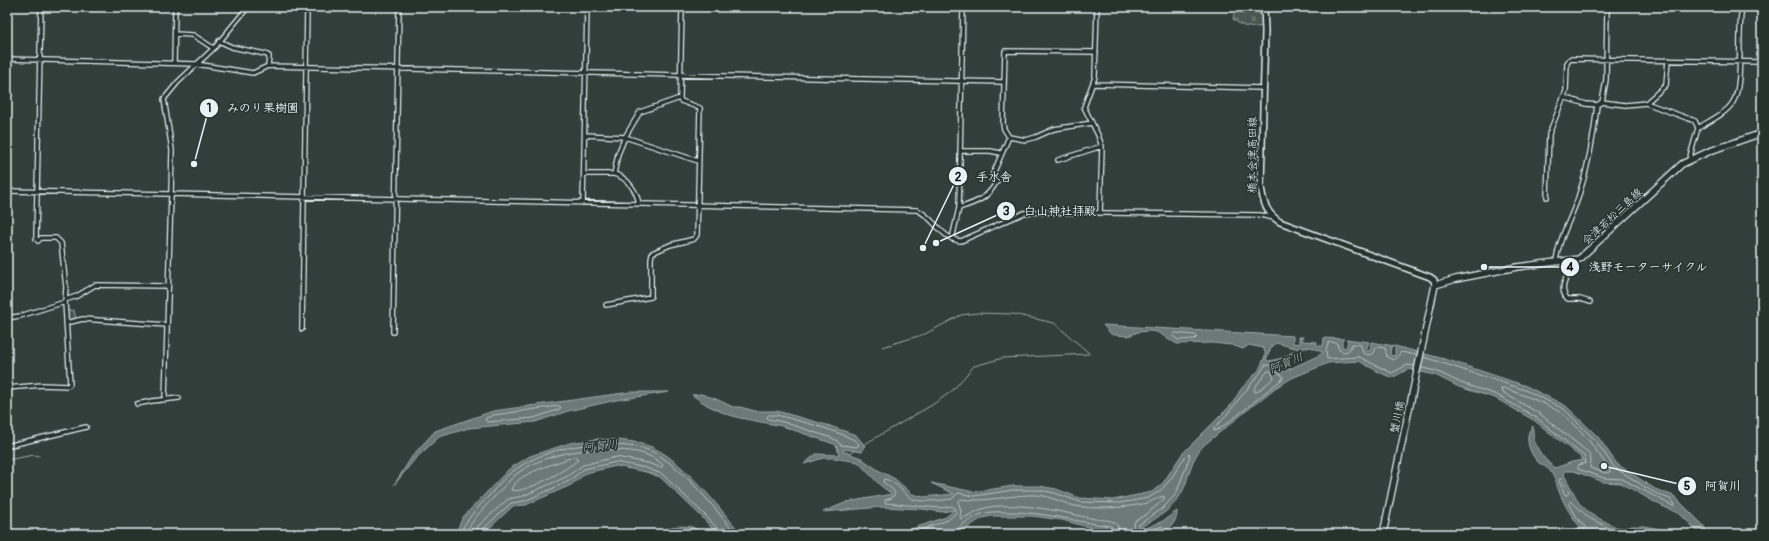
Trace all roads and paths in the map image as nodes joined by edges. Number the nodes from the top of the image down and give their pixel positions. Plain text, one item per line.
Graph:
1 (41, 7) edge
2 (175, 7) edge
3 (248, 7) edge
4 (307, 7) edge
5 (399, 7) edge
6 (587, 7) edge
7 (682, 7) edge
8 (963, 7) edge
9 (1097, 7) edge
10 (1264, 7) edge
11 (1607, 7) edge
12 (1742, 7) edge
13 (175, 34) junction
14 (219, 41) junction
15 (214, 48) junction
16 (1096, 52) junction
17 (7, 59) edge
18 (39, 59) junction
19 (1606, 59) junction
20 (1668, 60) junction
21 (1739, 62) junction
22 (1762, 62) edge
23 (174, 63) junction
24 (196, 64) junction
25 (268, 66) junction
26 (307, 67) junction
27 (398, 70) junction
28 (586, 73) junction
29 (681, 75) junction
30 (962, 81) junction
31 (1004, 82) junction
32 (1094, 84) junction
33 (1263, 88) junction
34 (1563, 97) junction
35 (680, 98) junction
36 (1602, 102) junction
37 (1646, 103) junction
38 (1597, 105) junction
39 (1092, 123) junction
40 (1698, 128) junction
41 (1762, 134) edge
42 (585, 135) junction
43 (625, 137) junction
44 (1009, 137) junction
45 (1102, 146) junction
46 (960, 151) junction
47 (1001, 153) junction
48 (1058, 160) dead end
49 (1689, 160) junction
50 (698, 161) junction
51 (584, 174) junction
52 (614, 174) junction
53 (7, 191) edge
54 (38, 191) junction
55 (171, 194) junction
56 (303, 197) junction
57 (1547, 197) dead end
58 (396, 199) junction
59 (583, 203) junction
60 (639, 204) junction
61 (698, 205) junction
62 (959, 208) junction
63 (1100, 213) junction
64 (1274, 218) junction
65 (952, 239) junction
66 (1579, 259) junction
67 (1556, 262) junction
68 (1435, 285) junction
69 (168, 286) junction
70 (65, 301) junction
71 (1590, 302) dead end
72 (606, 305) dead end
73 (7, 318) edge
74 (66, 323) junction
75 (167, 324) junction
76 (302, 329) dead end
77 (394, 332) dead end
78 (7, 388) edge
79 (179, 398) dead end
80 (165, 399) junction
81 (137, 404) dead end
82 (86, 427) dead end
83 (7, 446) edge
84 (1383, 534) edge

1 - 18 street
2 - 13 street
3 - 14 street
4 - 26 street
5 - 27 street
6 - 28 street
7 - 29 street
8 - 30 street
9 - 16 street
10 - 33 main road, 橋本会津高田線
11 - 19 street
12 - 21 street
13 - 15 street
13 - 23 street
14 - 15 street
14 - 25 street
15 - 24 street
16 - 31 street
16 - 32 street
17 - 18 street
18 - 23 street
18 - 54 street
19 - 20 street
19 - 34 street
19 - 36 street
20 - 21 street
20 - 37 street
21 - 22 street
21 - 40 street
23 - 24 street
24 - 25 street
24 - 55 street
25 - 26 street
26 - 27 street
26 - 56 street
27 - 28 street
27 - 58 street
28 - 29 street
28 - 42 street
29 - 30 street
29 - 35 street
30 - 31 street
30 - 46 street
31 - 44 street
32 - 33 street
32 - 39 street
33 - 64 main road, 橋本会津高田線
34 - 38 street
34 - 57 street
35 - 43 street
35 - 50 street
36 - 37 street
36 - 38 street
37 - 40 street
38 - 67 street
39 - 44 street
39 - 45 street
40 - 49 street
41 - 49 main road, 会津若松三島線
42 - 43 street
42 - 51 street
43 - 50 street
43 - 52 street
44 - 47 street
45 - 48 street
45 - 63 street
46 - 47 street
46 - 62 street
47 - 62 street
49 - 66 main road, 会津若松三島線
50 - 61 street
51 - 52 street
51 - 59 street
52 - 60 street
53 - 54 street
54 - 55 street
54 - 70 street
55 - 56 street
55 - 69 street
56 - 58 street
56 - 76 street
58 - 59 street
58 - 77 street
59 - 60 street
60 - 61 street
61 - 65 street
61 - 72 street
62 - 65 street
63 - 64 street
63 - 65 street
64 - 68 main road, 橋本会津高田線
66 - 67 main road, 会津若松三島線
66 - 71 street
67 - 68 main road, 会津若松三島線
68 - 84 main road, 蟹川橋
69 - 70 street
69 - 75 street
70 - 73 street
70 - 74 street
74 - 75 street
74 - 78 street
75 - 80 street
79 - 80 street
80 - 81 street
82 - 83 street

